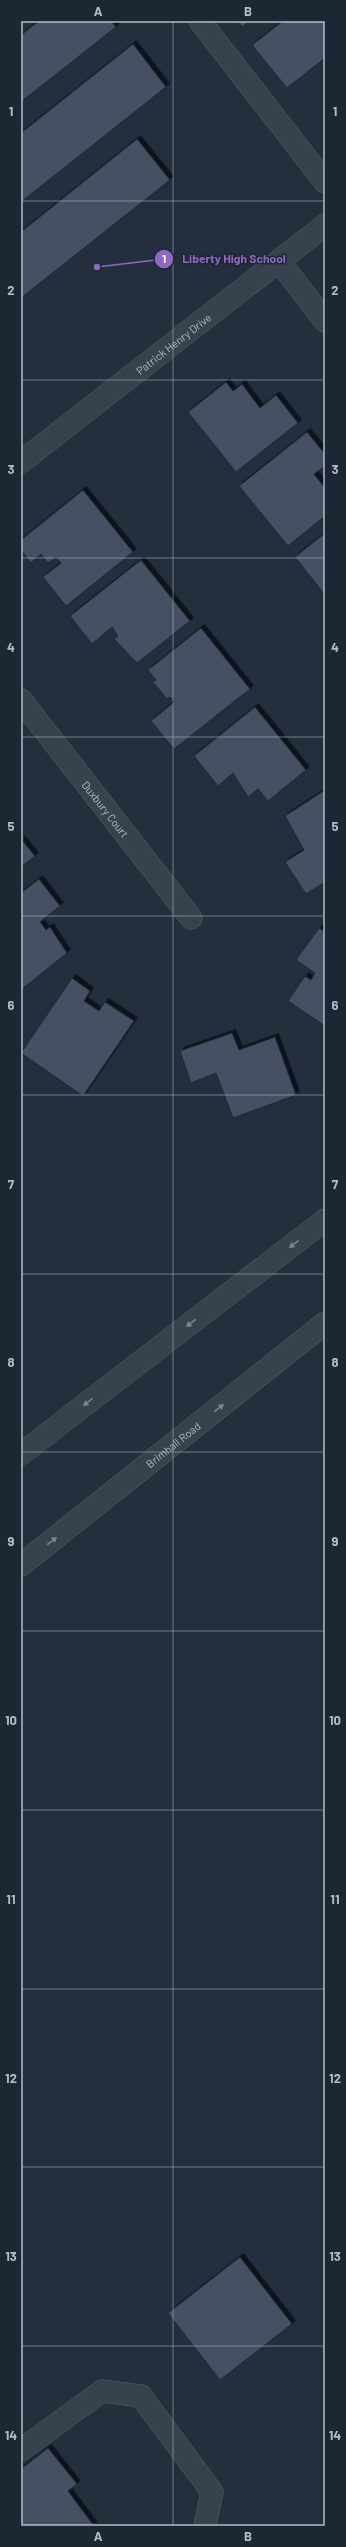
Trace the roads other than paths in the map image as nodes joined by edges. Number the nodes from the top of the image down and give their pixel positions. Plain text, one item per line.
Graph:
1 (200, 21) edge
2 (325, 182) edge
3 (325, 225) edge
4 (279, 261) junction
5 (325, 320) edge
6 (21, 462) edge
7 (21, 700) edge
8 (191, 918) dead end
9 (325, 1220) edge
10 (325, 1323) edge
11 (21, 1454) edge
12 (21, 1565) edge
13 (21, 2450) edge
14 (205, 2526) edge

1 - 2 street
3 - 4 street, Patrick Henry Drive
4 - 5 street
4 - 6 street, Patrick Henry Drive
7 - 8 street, Duxbury Court
9 -> 11 street
12 -> 10 street, Brimhall Road
13 - 14 street

